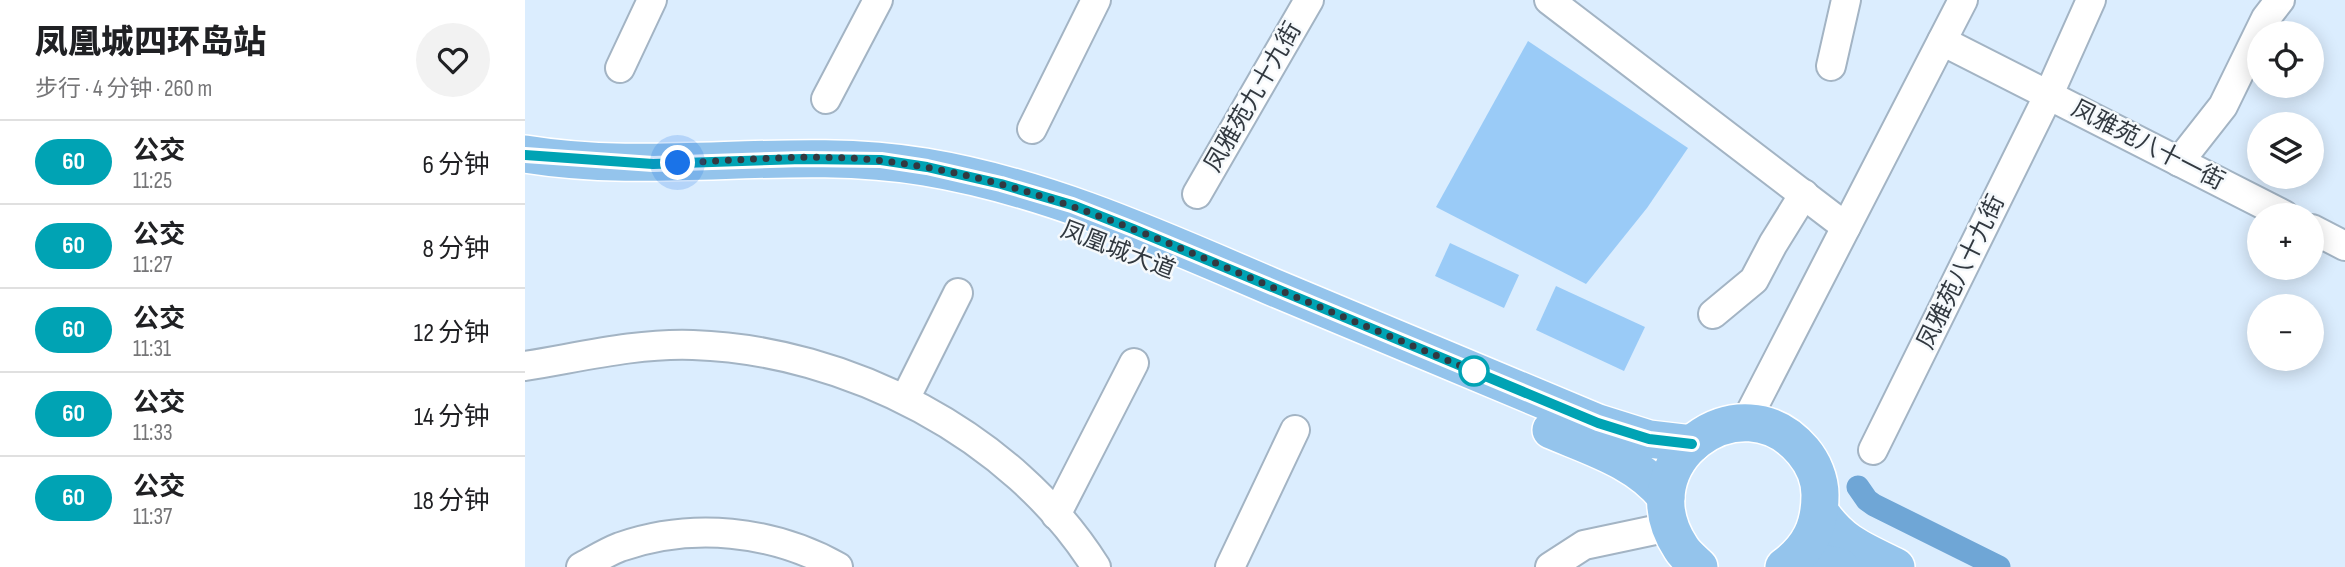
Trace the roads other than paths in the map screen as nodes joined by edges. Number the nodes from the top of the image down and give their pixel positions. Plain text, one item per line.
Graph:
1 (652, 0) edge
2 (878, 0) edge
3 (1096, 0) edge
4 (1308, 0) edge
5 (1549, 0) edge
6 (1846, 0) edge
7 (1963, 0) edge
8 (2091, 0) edge
9 (2280, 0) edge
10 (1942, 41) junction
11 (1831, 66) dead end
12 (620, 68) dead end
13 (2049, 94) junction
14 (826, 99) dead end
15 (1032, 129) dead end
16 (525, 155) edge
17 (2179, 162) junction
18 (525, 178) edge
19 (1197, 194) dead end
20 (1804, 194) junction
21 (2260, 203) edge
22 (1846, 227) junction
23 (958, 293) dead end
24 (1713, 314) dead end
25 (1133, 363) dead end
26 (525, 366) edge
27 (905, 399) junction
28 (1745, 423) junction
29 (1295, 430) dead end
30 (1692, 444) junction
31 (1873, 450) dead end
32 (1668, 512) junction
33 (1820, 512) junction
34 (1056, 515) junction
35 (1790, 562) edge
36 (581, 567) edge
37 (838, 567) edge
38 (1096, 567) edge
39 (1230, 567) edge
40 (1549, 567) edge
41 (1699, 567) edge
42 (1840, 567) edge
43 (1896, 567) edge

1 - 12 street
2 - 14 street
3 - 15 street
4 - 19 street, 凤雅苑九十九街
5 - 20 street
6 - 11 street
7 - 10 street
8 - 13 street, 凤雅苑八十一街
9 - 17 street
10 - 13 street, 凤雅苑八十一街
10 - 22 street
13 - 17 street, 凤雅苑八十一街
13 - 31 street, 凤雅苑八十九街
16 - 30 main road, 凤凰城大道
17 - 21 street, 凤雅苑八十一街
18 - 32 main road, 凤凰城大道
20 - 22 street
20 - 24 street
22 - 28 street
23 - 27 street
25 - 34 street
26 - 27 street
27 - 34 street
28 - 30 main road
28 - 33 main road
29 - 39 street
30 - 32 main road
32 - 40 street
32 - 41 main road, 凤凰城大道
33 - 35 main road
33 - 43 main road
34 - 38 street
35 - 42 main road
36 - 37 street

